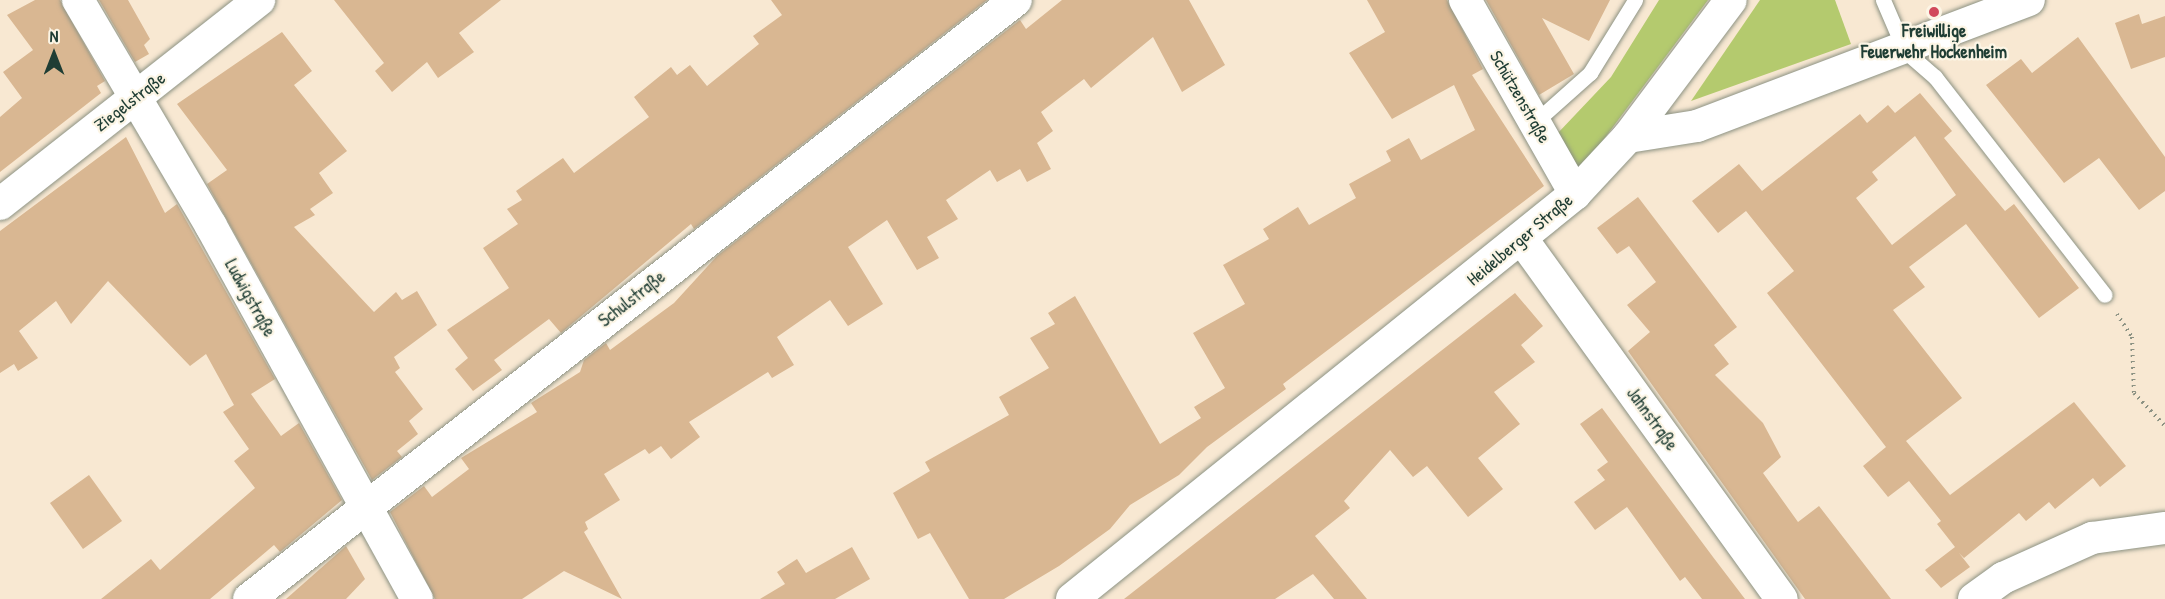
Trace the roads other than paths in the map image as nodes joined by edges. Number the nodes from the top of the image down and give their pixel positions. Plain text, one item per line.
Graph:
1 (78, 0) edge
2 (259, 0) edge
3 (1016, 0) edge
4 (1465, 0) edge
5 (1635, 0) edge
6 (1731, 0) edge
7 (1882, 0) edge
8 (2029, 0) edge
9 (1905, 51) junction
10 (135, 99) junction
11 (1534, 122) junction
12 (1629, 137) junction
13 (1575, 194) junction
14 (0, 204) edge
15 (1522, 239) junction
16 (2105, 295) road end
17 (365, 507) junction
18 (2165, 528) edge
19 (249, 599) edge
20 (417, 599) edge
21 (1072, 599) edge
22 (1782, 599) edge
23 (1974, 599) edge

1 - 10 street, Ludwigstraße
2 - 10 street, Ziegelstraße
3 - 17 street, Schulstraße
4 - 11 street, Schützenstraße
5 - 11 lane
6 - 12 street, Heidelberger Straße
7 - 9 lane
8 - 9 street
9 - 12 street
9 - 16 lane
10 - 14 street, Ziegelstraße
10 - 17 street, Ludwigstraße
11 - 13 street, Schützenstraße
12 - 13 street, Heidelberger Straße
13 - 15 street, Heidelberger Straße
15 - 21 street, Heidelberger Straße
15 - 22 street, Jahnstraße
17 - 19 street, Schulstraße
17 - 20 street, Ludwigstraße
18 - 23 street

